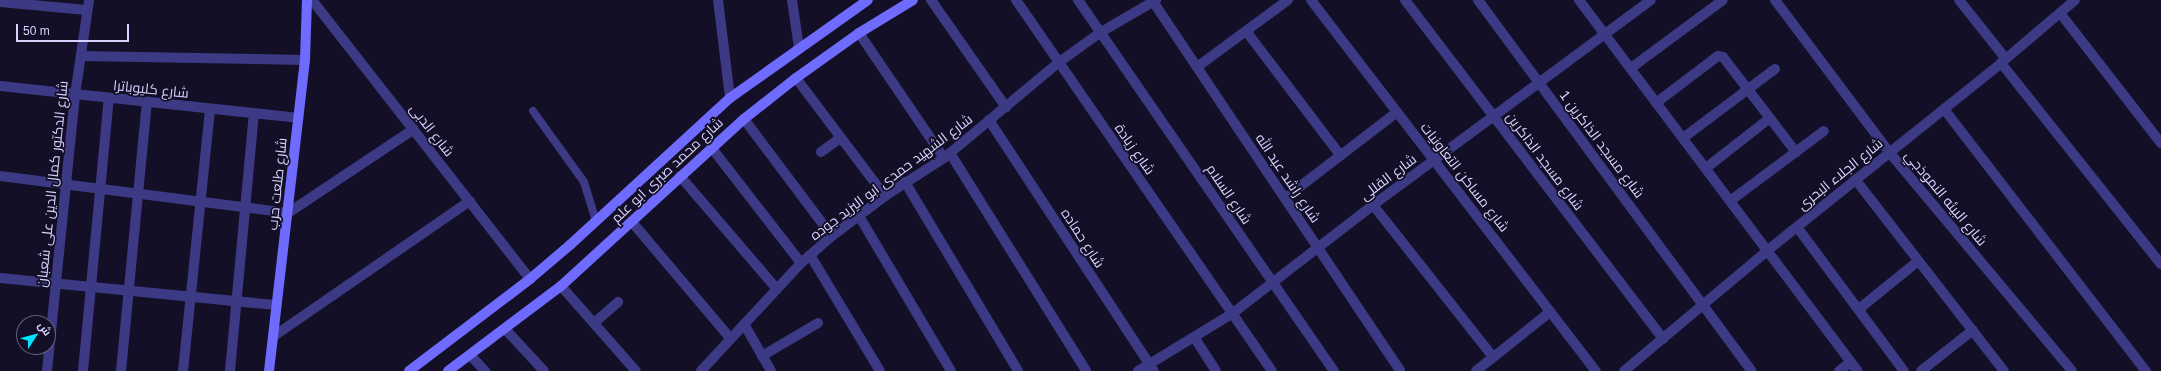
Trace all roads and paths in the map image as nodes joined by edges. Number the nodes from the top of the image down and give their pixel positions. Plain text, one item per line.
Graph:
1 (307, 0) edge
2 (312, 0) edge
3 (718, 0) edge
4 (792, 0) edge
5 (868, 0) edge
6 (913, 0) edge
7 (931, 0) edge
8 (1016, 0) edge
9 (1078, 0) edge
10 (1288, 0) edge
11 (1311, 0) edge
12 (1405, 0) edge
13 (1478, 0) edge
14 (1651, 0) edge
15 (1723, 0) edge
16 (1775, 0) edge
17 (1959, 0) edge
18 (2075, 0) edge
19 (1154, 1) edge
20 (1583, 1) edge
21 (0, 2) edge
22 (88, 5) edge
23 (2060, 13) junction
24 (1246, 31) junction
25 (1101, 32) junction
26 (859, 33) junction
27 (1606, 35) junction
28 (799, 48) junction
29 (81, 56) junction
30 (305, 60) junction
31 (2004, 61) junction
32 (1058, 63) junction
33 (1197, 67) junction
34 (1631, 68) junction
35 (1775, 69) dead end
36 (796, 78) junction
37 (1540, 84) junction
38 (0, 86) edge
39 (1748, 89) junction
40 (75, 95) junction
41 (109, 98) junction
42 (730, 98) junction
43 (146, 102) junction
44 (1656, 102) junction
45 (1006, 107) junction
46 (210, 109) junction
47 (1944, 109) junction
48 (533, 111) dead end
49 (1397, 112) junction
50 (254, 114) junction
51 (1494, 117) junction
52 (298, 118) junction
53 (1770, 118) junction
54 (744, 119) junction
55 (989, 120) junction
56 (414, 129) junction
57 (1824, 131) dead end
58 (840, 138) junction
59 (1683, 138) junction
60 (2161, 143) edge
61 (711, 147) junction
62 (821, 152) dead end
63 (1796, 152) junction
64 (1889, 152) junction
65 (947, 155) junction
66 (1340, 155) junction
67 (1434, 160) junction
68 (1706, 168) junction
69 (0, 176) edge
70 (680, 176) junction
71 (1855, 179) junction
72 (905, 182) junction
73 (66, 185) junction
74 (100, 189) junction
75 (138, 194) junction
76 (885, 196) junction
77 (1285, 198) junction
78 (470, 201) junction
79 (1730, 201) junction
80 (200, 202) junction
81 (1373, 205) junction
82 (245, 208) junction
83 (288, 213) junction
84 (858, 216) junction
85 (596, 221) junction
86 (632, 222) junction
87 (1797, 226) junction
88 (832, 236) junction
89 (1317, 247) junction
90 (1768, 250) junction
91 (810, 255) junction
92 (1918, 261) junction
93 (801, 263) junction
94 (2161, 264) edge
95 (0, 278) edge
96 (530, 278) junction
97 (56, 284) junction
98 (1274, 284) junction
99 (561, 286) junction
100 (91, 287) junction
101 (777, 289) junction
102 (129, 291) junction
103 (191, 297) junction
104 (236, 301) junction
105 (618, 302) dead end
106 (277, 305) junction
107 (1704, 305) junction
108 (1859, 309) junction
109 (1550, 312) junction
110 (1233, 313) junction
111 (594, 323) junction
112 (818, 323) dead end
113 (744, 324) junction
114 (505, 329) junction
115 (1973, 330) junction
116 (274, 336) junction
117 (1194, 337) junction
118 (730, 338) junction
119 (1663, 339) junction
120 (470, 356) junction
121 (762, 356) junction
122 (1493, 358) junction
123 (1851, 362) junction
124 (1152, 368) edge
125 (47, 371) edge
126 (83, 371) edge
127 (121, 371) edge
128 (183, 371) edge
129 (230, 371) edge
130 (270, 371) edge
131 (409, 371) edge
132 (448, 371) edge
133 (485, 371) edge
134 (544, 371) edge
135 (636, 371) edge
136 (702, 371) edge
137 (771, 371) edge
138 (880, 371) edge
139 (951, 371) edge
140 (1018, 371) edge
141 (1086, 371) edge
142 (1138, 371) edge
143 (1216, 371) edge
144 (1272, 371) edge
145 (1334, 371) edge
146 (1400, 371) edge
147 (1476, 371) edge
148 (1596, 371) edge
149 (1624, 371) edge
150 (1752, 371) edge
151 (1839, 371) edge
152 (1858, 371) edge
153 (1904, 371) edge
154 (1921, 371) edge
155 (2004, 371) edge
156 (2072, 371) edge
157 (2146, 371) edge

1 - 30 street, شارع طلعت حرب
2 - 56 street, شارع الدبى
3 - 42 street
4 - 28 street
5 - 28 street, شارع محمد صبرى ابو علم
6 - 26 street, شارع محمد صبرى ابو علم
7 - 45 street
8 - 32 street, شارع زيادة
9 - 25 street, شارع السلام
10 - 24 street
11 - 49 street, شارع مساكن التعاونيات
12 - 51 street, شارع مسجد الذاكرين
13 - 37 street, شارع مسجد الذاكرين 1
14 - 27 street, شارع القللى
15 - 34 street
16 - 64 street, شارع البيئه النموذجي
17 - 31 street
18 - 23 street, شارع الجلاء البحرى
19 - 25 street, شارع الشهيد حمدى ابو اليزيد جوده
19 - 33 street, شارع راشد عبد الله
20 - 27 street
21 - 22 street
22 - 29 street, شارع الدكتور كمال الدين على شعبان
23 - 31 street, شارع الجلاء البحرى
23 - 60 street
24 - 33 street
24 - 66 street
25 - 32 street, شارع الشهيد حمدى ابو اليزيد جوده
25 - 98 street, شارع السلام
26 - 36 street, شارع محمد صبرى ابو علم
26 - 65 street
27 - 34 street
27 - 37 street, شارع القللى
28 - 42 street, شارع محمد صبرى ابو علم
29 - 30 street
29 - 40 street, شارع الدكتور كمال الدين على شعبان
30 - 52 street, شارع طلعت حرب
31 - 47 street, شارع الجلاء البحرى
31 - 94 street
32 - 45 street, شارع الشهيد حمدى ابو اليزيد جوده
32 - 110 street, شارع زيادة
33 - 77 street, شارع راشد عبد الله
34 - 44 street
35 - 39 street
36 - 54 street, شارع محمد صبرى ابو علم
36 - 58 street
37 - 51 street, شارع القللى
37 - 107 street, شارع مسجد الذاكرين 1
38 - 40 street, شارع كليوباترا
39 - 44 street
39 - 53 street
39 - 59 street
40 - 41 street, شارع كليوباترا
40 - 73 street, شارع الدكتور كمال الدين على شعبان
41 - 43 street, شارع كليوباترا
41 - 74 street
42 - 85 street, شارع محمد صبرى ابو علم
43 - 46 street, شارع كليوباترا
43 - 75 street
44 - 59 street
45 - 55 street, شارع الشهيد حمدى ابو اليزيد جوده
46 - 50 street, شارع كليوباترا
46 - 80 street
47 - 64 street, شارع الجلاء البحرى
47 - 157 street
48 - 85 lane
49 - 66 street
49 - 67 street, شارع مساكن التعاونيات
50 - 52 street, شارع كليوباترا
50 - 82 street
51 - 67 street, شارع القللى
51 - 119 street, شارع مسجد الذاكرين
52 - 83 street, شارع طلعت حرب
53 - 63 street
53 - 68 street
54 - 61 street, شارع محمد صبرى ابو علم
54 - 88 street
55 - 65 street, شارع الشهيد حمدى ابو اليزيد جوده
55 - 124 street, شارع حماده
56 - 78 street, شارع الدبى
56 - 83 street
57 - 63 street
58 - 62 street
58 - 76 street
59 - 68 street
61 - 70 street, شارع محمد صبرى ابو علم
61 - 93 street
63 - 79 street
64 - 71 street, شارع الجلاء البحرى
64 - 156 street, شارع البيئه النموذجي
65 - 72 street, شارع الشهيد حمدى ابو اليزيد جوده
65 - 141 street
66 - 77 street
67 - 81 street, شارع القللى
67 - 109 street, شارع مساكن التعاونيات
68 - 79 street
69 - 73 street
70 - 86 street, شارع محمد صبرى ابو علم
70 - 101 street
71 - 87 street, شارع الجلاء البحرى
71 - 92 street
72 - 76 street, شارع الشهيد حمدى ابو اليزيد جوده
72 - 140 street
73 - 74 street
73 - 97 street, شارع الدكتور كمال الدين على شعبان
74 - 75 street
74 - 100 street
75 - 80 street
75 - 102 street
76 - 84 street, شارع الشهيد حمدى ابو اليزيد جوده
77 - 89 street, شارع راشد عبد الله
78 - 96 street, شارع الدبى
78 - 116 street
79 - 90 street
80 - 82 street
80 - 103 street
81 - 89 street, شارع القللى
81 - 122 street
82 - 83 street
82 - 104 street
83 - 106 street, شارع طلعت حرب
84 - 88 street, شارع الشهيد حمدى ابو اليزيد جوده
84 - 139 street
85 - 96 street, شارع محمد صبرى ابو علم
86 - 99 street, شارع محمد صبرى ابو علم
86 - 118 street
87 - 90 street, شارع الجلاء البحرى
87 - 108 street
88 - 91 street, شارع الشهيد حمدى ابو اليزيد جوده
89 - 98 street, شارع القللى
89 - 146 street, شارع راشد عبد الله
90 - 107 street, شارع الجلاء البحرى
90 - 123 street
91 - 93 street, شارع الشهيد حمدى ابو اليزيد جوده
91 - 138 street
92 - 108 street
92 - 115 street
93 - 101 street, شارع الشهيد حمدى ابو اليزيد جوده
95 - 97 street
96 - 131 street, شارع محمد صبرى ابو علم
97 - 100 street
97 - 125 street, شارع الدكتور كمال الدين على شعبان
98 - 110 street, شارع القللى
98 - 145 street, شارع السلام
99 - 111 street
99 - 114 street, شارع محمد صبرى ابو علم
100 - 102 street
100 - 126 street
101 - 113 street, شارع الشهيد حمدى ابو اليزيد جوده
102 - 103 street
102 - 127 street
103 - 104 street
103 - 128 street
104 - 106 street
104 - 129 street
105 - 111 street
106 - 116 street, شارع طلعت حرب
107 - 119 street, شارع الجلاء البحرى
107 - 150 street, شارع مسجد الذاكرين 1
108 - 153 street
109 - 122 street
109 - 148 street, شارع مساكن التعاونيات
110 - 117 street, شارع القللى
110 - 144 street, شارع زيادة
111 - 135 street
112 - 121 street
113 - 118 street, شارع الشهيد حمدى ابو اليزيد جوده
113 - 121 street
114 - 120 street, شارع محمد صبرى ابو علم
114 - 134 street
115 - 154 street
115 - 155 street
116 - 130 street, شارع طلعت حرب
117 - 124 street, شارع القللى
117 - 143 street
118 - 136 street, شارع الشهيد حمدى ابو اليزيد جوده
119 - 149 street, شارع الجلاء البحرى
120 - 132 street, شارع محمد صبرى ابو علم
120 - 133 street
121 - 137 street
122 - 147 street
123 - 151 street
123 - 152 street
124 - 142 street, شارع القللى

